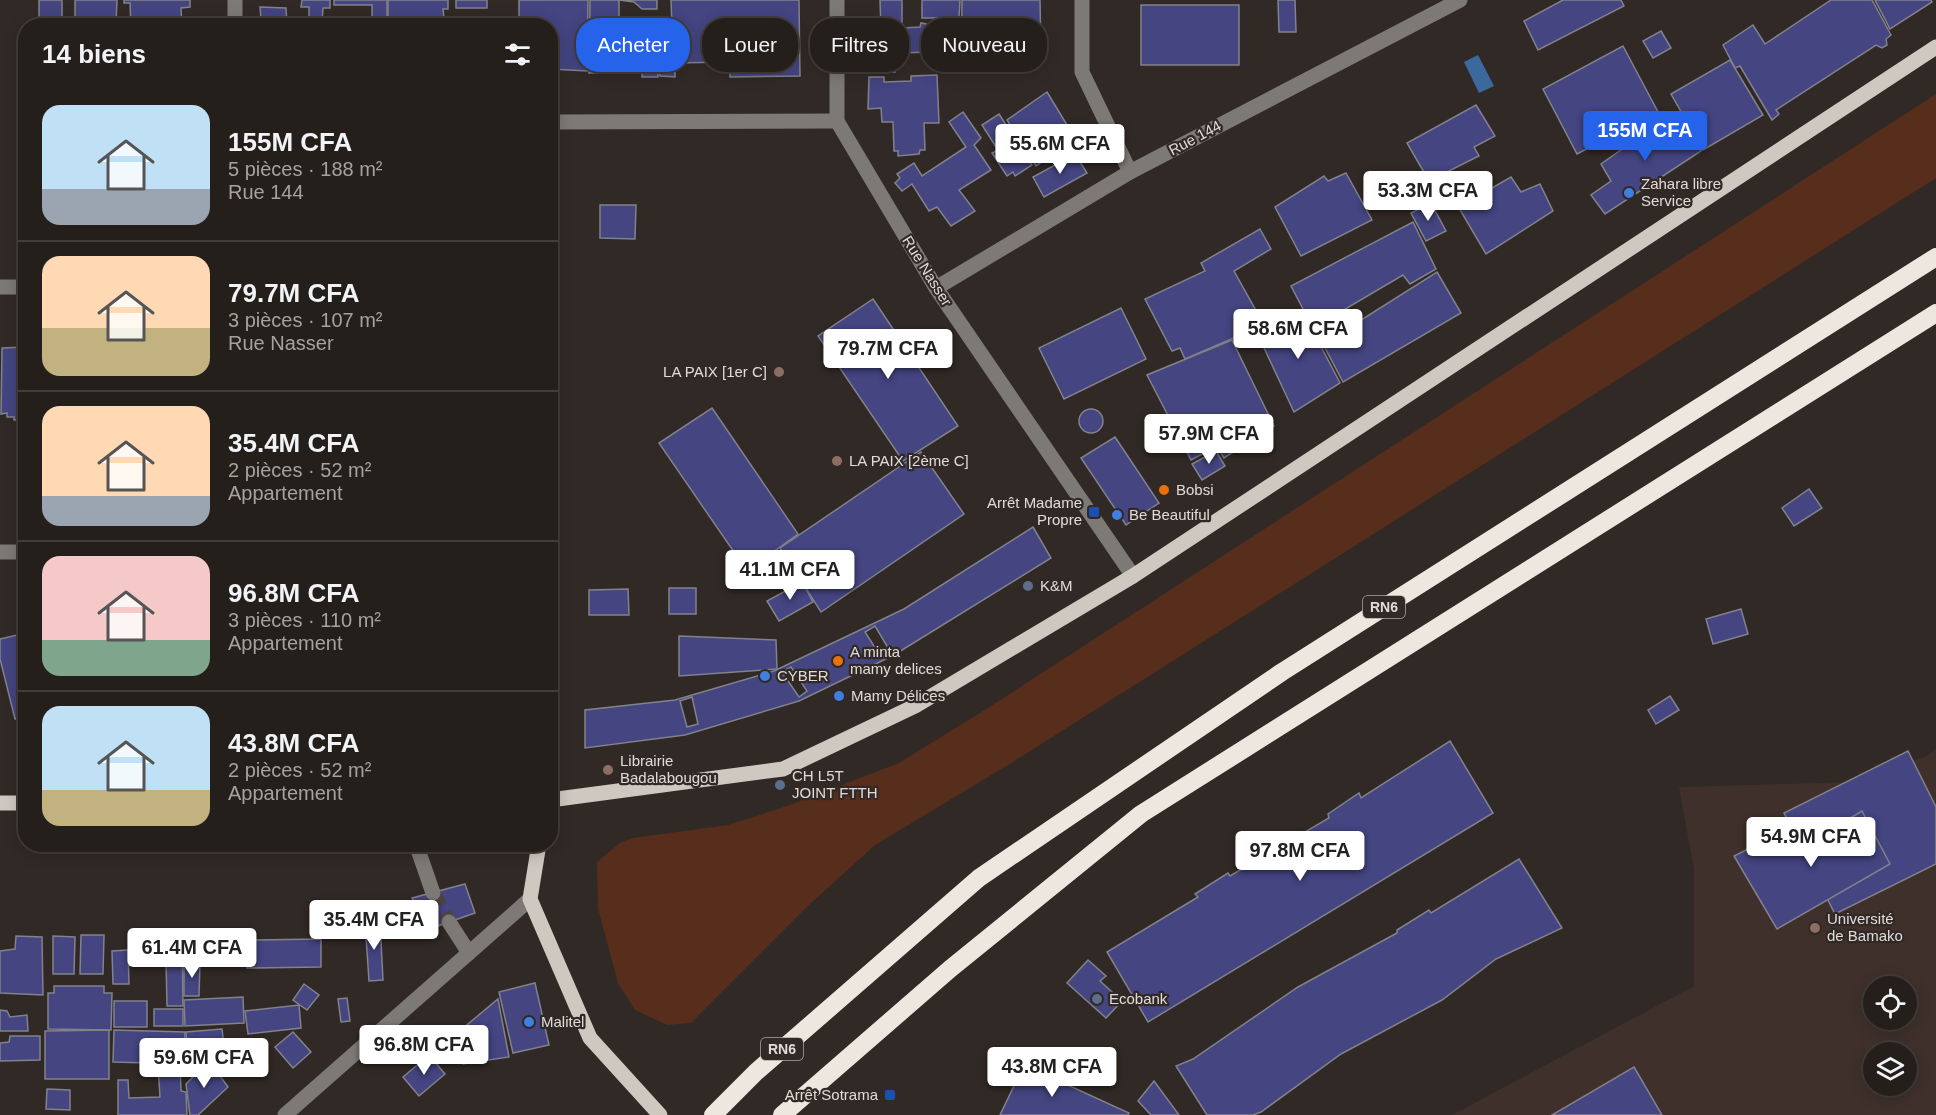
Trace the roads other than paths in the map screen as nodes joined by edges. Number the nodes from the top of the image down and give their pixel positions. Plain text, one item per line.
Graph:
1 (235, 0) edge
2 (837, 0) edge
3 (1082, 0) edge
4 (1460, 0) edge
5 (236, 18) edge
6 (1936, 47) edge
7 (837, 121) junction
8 (558, 122) edge
9 (1130, 172) junction
10 (1936, 258) edge
11 (0, 287) edge
12 (18, 287) edge
13 (936, 288) junction
14 (1936, 314) edge
15 (0, 552) edge
16 (18, 552) edge
17 (1133, 576) junction
18 (558, 799) edge
19 (0, 803) edge
20 (18, 803) edge
21 (419, 852) edge
22 (537, 852) edge
23 (433, 893) tunnel mouth
24 (530, 899) junction
25 (449, 922) tunnel mouth
26 (469, 953) junction
27 (285, 1115) edge
28 (660, 1115) edge
29 (713, 1115) edge
30 (782, 1115) edge

1 - 5 street
2 - 7 street
3 - 9 street
4 - 9 street, Rue 144
6 - 17 main road
7 - 8 street
7 - 13 street, Rue Nasser
9 - 13 street, Rue 144
10 - 29 highway, RN6
11 - 12 street
13 - 17 street, Rue Nasser
14 - 30 highway
15 - 16 street
17 - 18 main road
19 - 20 main road
21 - 23 street
22 - 24 main road
24 - 26 street
24 - 28 main road
25 - 26 street
26 - 27 street

